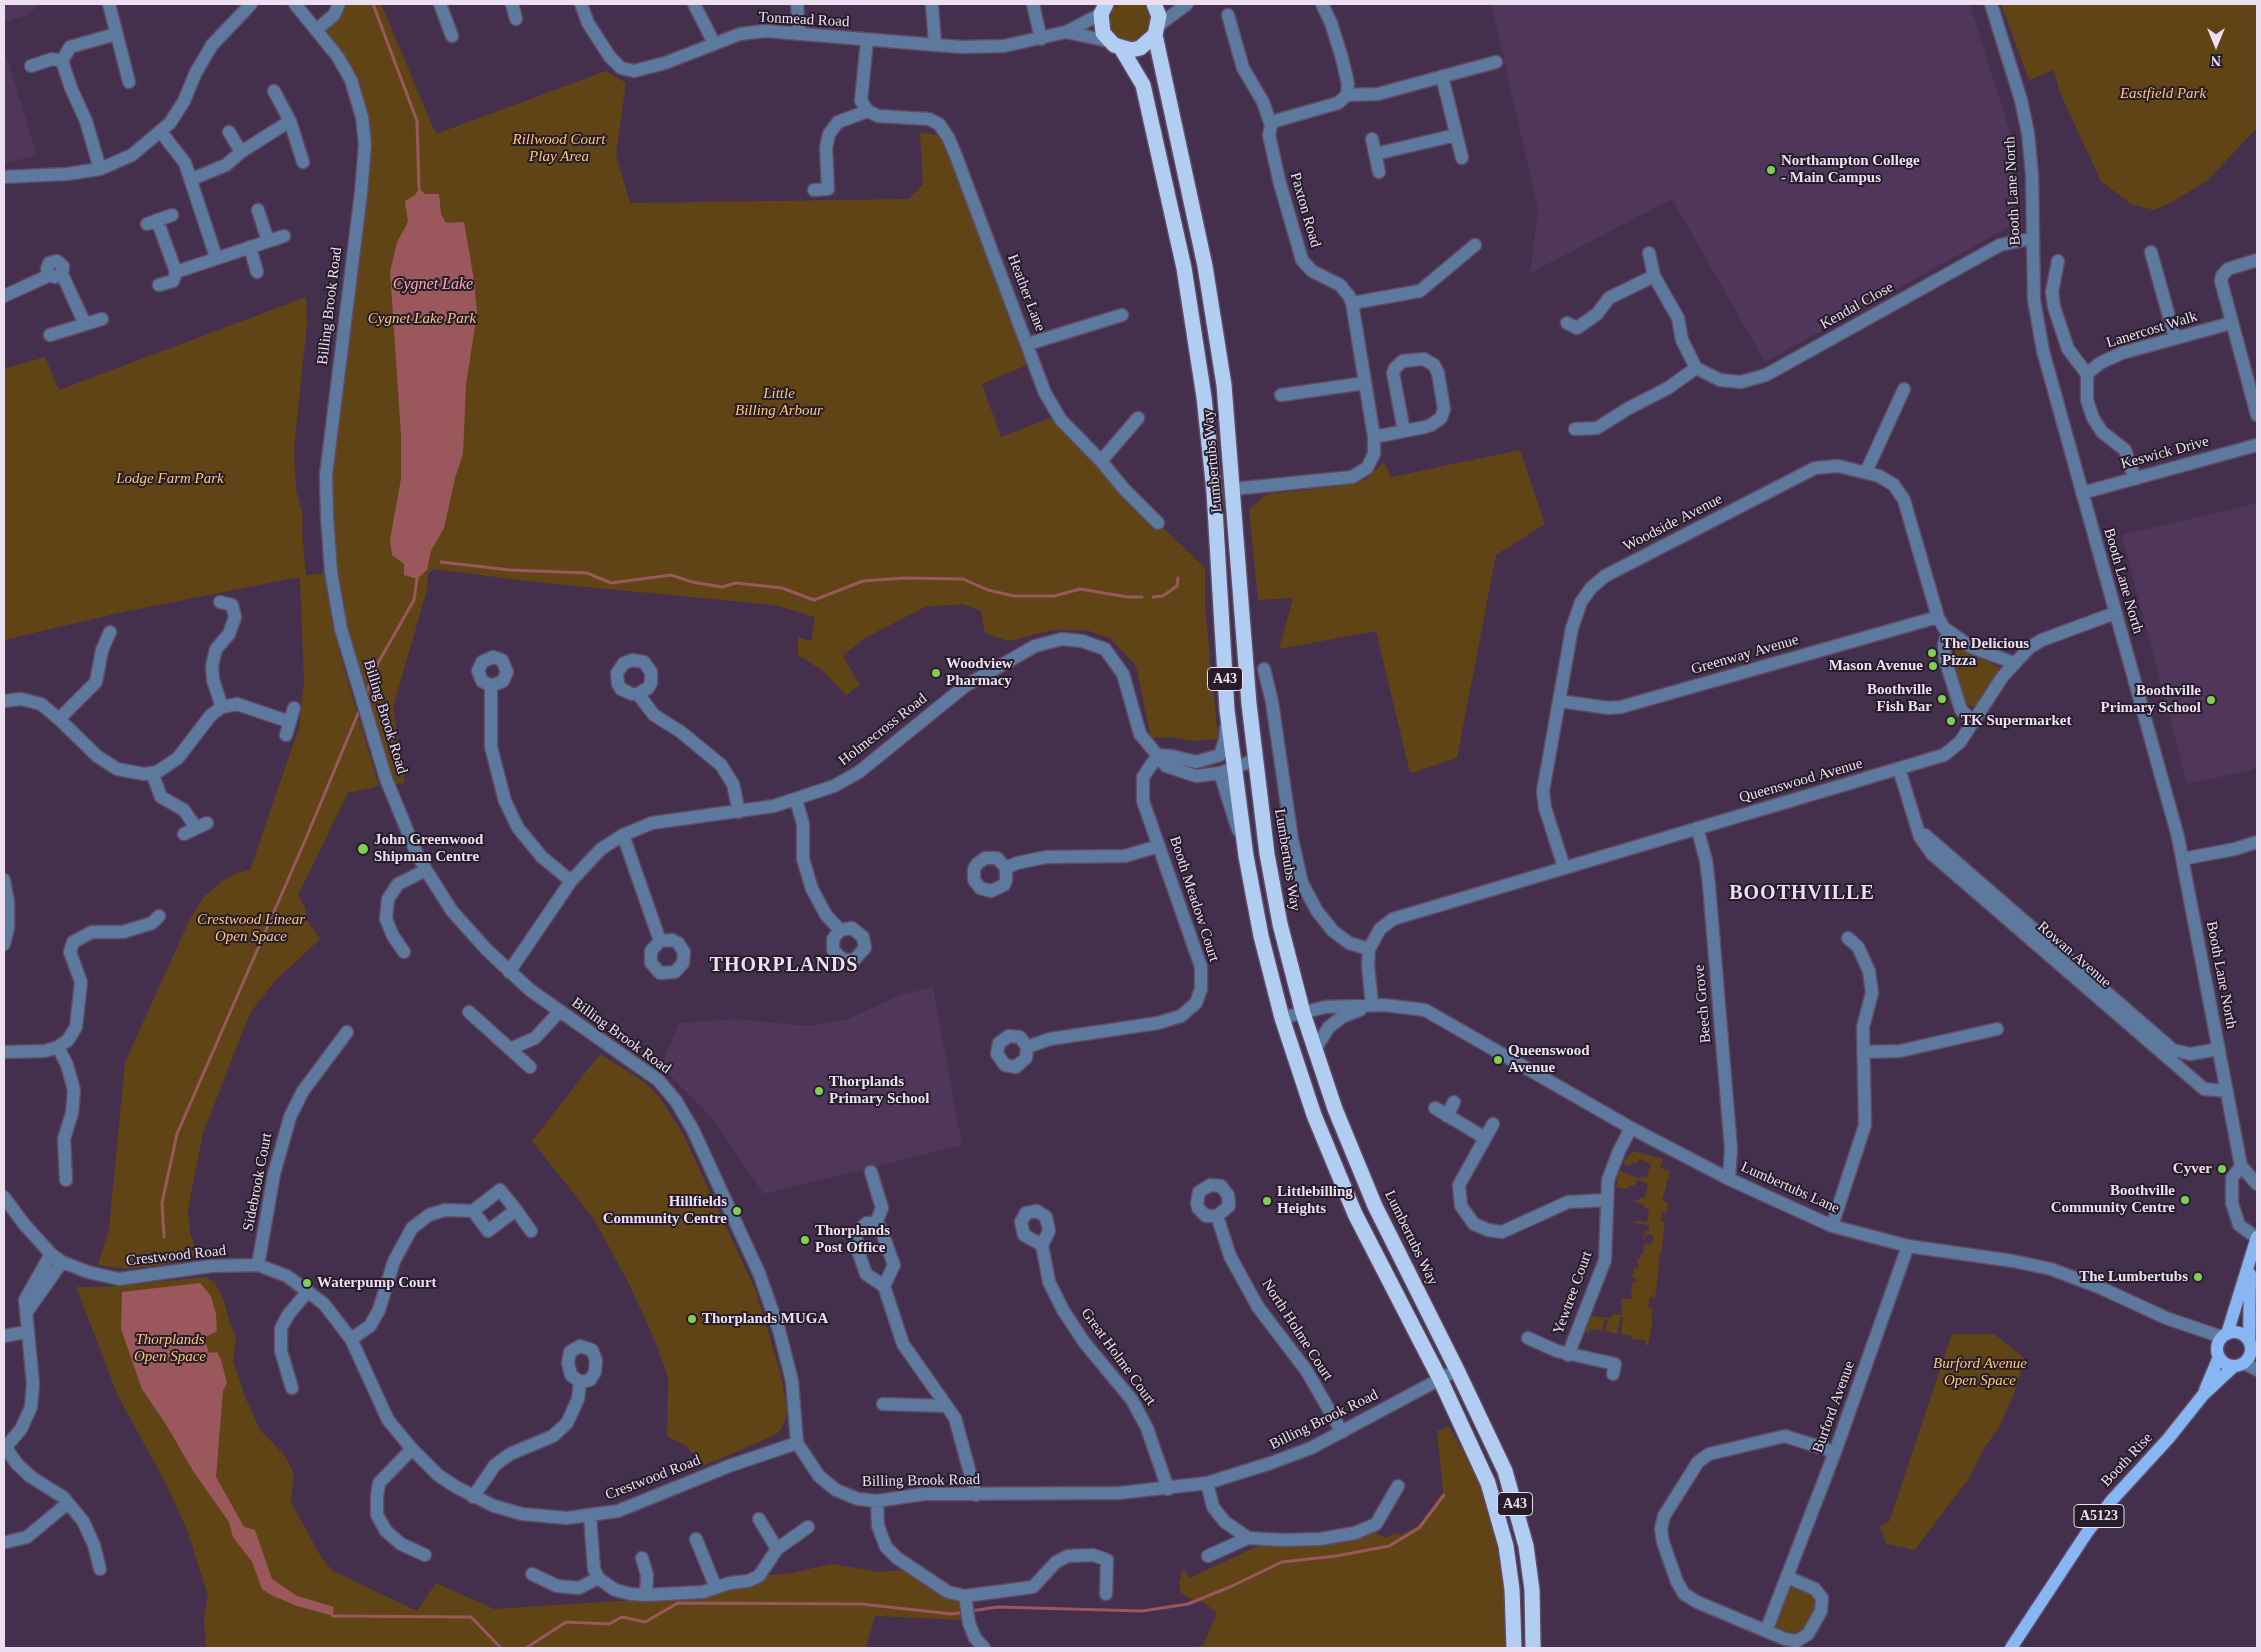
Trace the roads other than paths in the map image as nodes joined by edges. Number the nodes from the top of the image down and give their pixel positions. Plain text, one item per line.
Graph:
1 (108, 4) edge
2 (251, 4) edge
3 (295, 4) edge
4 (339, 4) edge
5 (440, 4) edge
6 (512, 4) edge
7 (580, 4) edge
8 (694, 4) edge
9 (797, 4) edge
10 (932, 4) edge
11 (1033, 4) edge
12 (1154, 4) edge
13 (1187, 4) edge
14 (1322, 4) edge
15 (1991, 4) edge
16 (1104, 7) edge
17 (1228, 15) dead end
18 (516, 19) dead end
19 (316, 30) junction
20 (1157, 30) junction
21 (1066, 32) junction
22 (116, 34) junction
23 (799, 34) junction
24 (452, 36) dead end
25 (1041, 39) junction
26 (867, 40) junction
27 (714, 43) junction
28 (1115, 44) junction
29 (935, 45) junction
30 (62, 61) junction
31 (1496, 62) dead end
32 (32, 66) dead end
33 (1442, 76) junction
34 (129, 82) dead end
35 (274, 91) dead end
36 (1347, 95) junction
37 (868, 111) junction
38 (290, 121) junction
39 (1271, 125) junction
40 (161, 132) junction
41 (229, 132) dead end
42 (1456, 135) junction
43 (1372, 139) dead end
44 (241, 152) junction
45 (1375, 154) junction
46 (1462, 158) dead end
47 (303, 162) dead end
48 (100, 169) junction
49 (1379, 172) dead end
50 (4, 177) edge
51 (192, 179) junction
52 (814, 190) dead end
53 (258, 210) dead end
54 (172, 215) dead end
55 (284, 236) dead end
56 (2033, 238) junction
57 (268, 241) junction
58 (1474, 245) dead end
59 (250, 247) junction
60 (2151, 252) dead end
61 (1649, 253) dead end
62 (216, 257) junction
63 (2058, 260) dead end
64 (2257, 260) edge
65 (176, 272) junction
66 (257, 272) dead end
67 (1654, 276) junction
68 (159, 285) dead end
69 (4, 296) edge
70 (1352, 303) junction
71 (1122, 315) dead end
72 (102, 319) dead end
73 (1567, 323) dead end
74 (2231, 323) junction
75 (85, 324) junction
76 (50, 335) dead end
77 (2175, 338) junction
78 (1028, 344) junction
79 (1696, 368) junction
80 (2087, 374) junction
81 (1365, 383) junction
82 (1904, 389) dead end
83 (1281, 395) dead end
84 (2257, 415) edge
85 (1138, 418) dead end
86 (1575, 429) dead end
87 (1404, 431) junction
88 (1374, 437) junction
89 (2257, 445) edge
90 (1101, 461) junction
91 (1866, 472) junction
92 (2135, 479) junction
93 (1233, 489) junction
94 (2082, 493) junction
95 (1158, 523) dead end
96 (220, 602) dead end
97 (2115, 613) junction
98 (1938, 617) junction
99 (110, 632) dead end
100 (1948, 633) junction
101 (2014, 663) junction
102 (1264, 670) dead end
103 (491, 686) dead end
104 (638, 694) dead end
105 (4, 701) edge
106 (1559, 701) junction
107 (222, 707) junction
108 (294, 708) dead end
109 (1227, 710) junction
110 (59, 719) junction
111 (290, 722) junction
112 (1974, 722) junction
113 (286, 735) dead end
114 (1158, 755) junction
115 (1255, 760) junction
116 (1899, 769) junction
117 (1227, 770) junction
118 (152, 773) junction
119 (796, 800) junction
120 (739, 812) junction
121 (1916, 823) junction
122 (1696, 828) junction
123 (184, 834) dead end
124 (623, 835) junction
125 (2257, 842) edge
126 (1159, 846) junction
127 (2182, 859) junction
128 (1564, 867) junction
129 (1006, 868) dead end
130 (426, 870) junction
131 (4, 880) edge
132 (571, 881) junction
133 (159, 916) dead end
134 (840, 930) dead end
135 (1848, 938) dead end
136 (660, 941) dead end
137 (4, 944) edge
138 (1370, 949) junction
139 (404, 952) dead end
140 (509, 972) junction
141 (1372, 1005) junction
142 (469, 1012) dead end
143 (560, 1012) junction
144 (1303, 1012) junction
145 (1282, 1018) junction
146 (1997, 1029) dead end
147 (347, 1032) dead end
148 (58, 1047) junction
149 (1027, 1047) dead end
150 (510, 1049) junction
151 (2219, 1049) junction
152 (1314, 1051) junction
153 (4, 1052) edge
154 (1863, 1052) junction
155 (530, 1067) dead end
156 (2227, 1091) junction
157 (1454, 1102) dead end
158 (1435, 1108) dead end
159 (1447, 1116) junction
160 (1493, 1124) dead end
161 (1631, 1128) junction
162 (1485, 1138) junction
163 (2241, 1166) junction
164 (871, 1172) dead end
165 (1729, 1178) junction
166 (66, 1180) dead end
167 (2257, 1184) edge
168 (4, 1197) edge
169 (1606, 1200) junction
170 (516, 1210) junction
171 (473, 1211) junction
172 (1217, 1216) dead end
173 (876, 1223) junction
174 (1832, 1226) junction
175 (531, 1231) dead end
176 (2257, 1237) edge
177 (1042, 1245) dead end
178 (1908, 1246) junction
179 (51, 1254) junction
180 (2250, 1261) junction
181 (62, 1262) junction
182 (258, 1265) junction
183 (884, 1286) junction
184 (308, 1291) junction
185 (26, 1313) junction
186 (26, 1332) junction
187 (2224, 1335) junction
188 (4, 1336) edge
189 (1528, 1338) dead end
190 (351, 1339) junction
191 (2254, 1343) edge
192 (1568, 1355) junction
193 (2219, 1357) junction
194 (2239, 1365) junction
195 (1458, 1370) junction
196 (2257, 1370) edge
197 (1613, 1374) dead end
198 (1440, 1378) junction
199 (580, 1382) dead end
200 (292, 1388) dead end
201 (2203, 1395) junction
202 (883, 1404) dead end
203 (946, 1406) junction
204 (1342, 1432) junction
205 (797, 1443) junction
206 (5, 1448) edge
207 (412, 1450) junction
208 (1835, 1452) junction
209 (1207, 1483) junction
210 (1398, 1486) dead end
211 (1168, 1489) junction
212 (976, 1495) junction
213 (474, 1497) junction
214 (877, 1501) junction
215 (68, 1503) junction
216 (590, 1516) junction
217 (759, 1519) dead end
218 (808, 1527) dead end
219 (1248, 1538) junction
220 (696, 1540) dead end
221 (7, 1542) dead end
222 (777, 1549) junction
223 (425, 1555) dead end
224 (1208, 1556) dead end
225 (642, 1558) dead end
226 (100, 1569) dead end
227 (532, 1574) dead end
228 (1787, 1577) junction
229 (598, 1578) junction
230 (716, 1588) junction
231 (1106, 1594) dead end
232 (646, 1595) junction
233 (965, 1596) junction
234 (1766, 1631) junction
235 (984, 1648) edge
236 (1514, 1648) edge
237 (1533, 1648) edge
238 (2011, 1648) edge

1 - 22 street
2 - 40 street
3 - 19 street, Billing Brook Road
4 - 19 street
5 - 24 street
6 - 18 street
7 - 27 street, Tonmead Road
8 - 27 street
9 - 23 street
10 - 29 street
11 - 25 street
12 - 20 highway, A43
13 - 20 street
14 - 36 street
15 - 56 street, Booth Lane North
16 - 21 street, Tonmead Road
16 - 28 highway, A43
17 - 39 street, Paxton Road
19 - 130 street, Billing Brook Road
20 - 28 highway
20 - 93 highway, Lumbertubs Way / A43
21 - 25 street, Tonmead Road
21 - 28 street, Tonmead Road
22 - 30 street
22 - 34 street
23 - 26 street, Tonmead Road
23 - 27 street, Tonmead Road
25 - 29 street, Tonmead Road
26 - 29 street, Tonmead Road
26 - 37 street
28 - 109 highway, Lumbertubs Way / A43
30 - 32 street
30 - 48 street
31 - 33 street
33 - 36 street
33 - 42 street
35 - 38 street
36 - 39 street
37 - 52 street
37 - 78 street, Heather Lane
38 - 44 street
38 - 47 street
39 - 70 street, Paxton Road
40 - 48 street
40 - 51 street
41 - 44 street
42 - 45 street
42 - 46 street
43 - 45 street
44 - 51 street
45 - 49 street
48 - 50 street
51 - 62 street
53 - 57 street
54 - 65 street
55 - 57 street
56 - 79 street, Kendal Close
56 - 94 street, Booth Lane North
57 - 59 street
58 - 70 street
59 - 62 street
59 - 66 street
60 - 77 street
61 - 67 street
62 - 65 street
63 - 80 street
64 - 74 street
65 - 68 street
67 - 73 street
67 - 79 street
69 - 75 street
70 - 81 street, Paxton Road
71 - 78 street
72 - 75 street
74 - 77 street, Lanercost Walk
74 - 84 street
75 - 76 street
77 - 80 street, Lanercost Walk
78 - 90 street, Heather Lane
79 - 86 street
80 - 92 street
81 - 83 street
81 - 88 street, Paxton Road
82 - 91 street
85 - 90 street
87 - 87 street
87 - 88 street
88 - 93 street, Paxton Road
89 - 92 street, Keswick Drive
90 - 95 street, Heather Lane
91 - 98 street, Woodside Avenue
91 - 106 street, Woodside Avenue
92 - 94 street, Keswick Drive
93 - 115 highway, Lumbertubs Way / A43
94 - 97 street, Booth Lane North
96 - 107 street
97 - 101 street, Queenswood Avenue
97 - 127 street, Booth Lane North
98 - 100 street, Woodside Avenue
98 - 106 street, Greenway Avenue
99 - 110 street
100 - 101 street, Woodside Avenue
100 - 112 street
101 - 112 street, Queenswood Avenue
102 - 138 street, Lumbertubs Way
103 - 132 street
104 - 120 street
105 - 110 street
106 - 128 street, Woodside Avenue
107 - 111 street
107 - 118 street
108 - 111 street
109 - 114 street
109 - 117 highway, Lumbertubs Way / A43
110 - 118 street
111 - 113 street
112 - 116 street, Queenswood Avenue
114 - 117 street, Holmecross Road
114 - 119 street, Holmecross Road
114 - 126 street, Booth Meadow Court
115 - 117 street, Holmecross Road
115 - 144 highway, Lumbertubs Way / A43
116 - 121 street, Rowan Avenue
116 - 122 street, Queenswood Avenue
117 - 145 highway, Lumbertubs Way / A43
118 - 123 street
119 - 120 street, Holmecross Road
119 - 134 street
120 - 124 street, Holmecross Road
121 - 151 street, Rowan Avenue
121 - 156 street, Rowan Avenue
122 - 128 street, Queenswood Avenue
122 - 165 street, Beech Grove
124 - 132 street, Holmecross Road
124 - 136 street
125 - 127 street
126 - 129 street
126 - 149 street, Booth Meadow Court
127 - 151 street, Booth Lane North
128 - 138 street, Queenswood Avenue
130 - 139 street
130 - 140 street, Billing Brook Road
131 - 137 street
132 - 140 street, Holmecross Road
133 - 148 street
135 - 154 street
138 - 141 street, Queenswood Avenue
140 - 143 street, Billing Brook Road
141 - 144 street, Lumbertubs Lane
141 - 152 street
141 - 161 street, Lumbertubs Lane
142 - 150 street
143 - 150 street
143 - 205 street, Billing Brook Road
144 - 145 street, Lumbertubs Lane
144 - 152 highway, Lumbertubs Way / A43
145 - 198 highway, Lumbertubs Way / A43
146 - 154 street
147 - 182 street, Sidebrook Court
148 - 153 street
148 - 166 street
150 - 155 street
151 - 156 street, Booth Lane North
152 - 195 highway, Lumbertubs Way / A43
154 - 174 street
156 - 163 street, Booth Lane North
157 - 159 street
158 - 159 street
159 - 162 street
160 - 162 street
161 - 165 street, Lumbertubs Lane
161 - 169 street, Yewtree Court
162 - 169 street
163 - 167 street
163 - 176 street
164 - 173 street
165 - 174 street, Lumbertubs Lane
168 - 179 street, Crestwood Road
169 - 192 street, Yewtree Court
170 - 171 street
170 - 171 street
170 - 175 street
171 - 190 street
172 - 204 street, North Holme Court
173 - 183 street
173 - 183 street
174 - 178 street, Lumbertubs Lane
176 - 180 main road
177 - 211 street, Great Holme Court
178 - 187 street, Lumbertubs Lane
178 - 208 street, Burford Avenue
179 - 181 street, Crestwood Road
179 - 185 street
180 - 187 main road
180 - 191 main road
181 - 182 street, Crestwood Road
181 - 185 street
182 - 184 street, Crestwood Road
183 - 203 street
184 - 190 street, Crestwood Road
184 - 200 street
185 - 186 street
186 - 188 street
186 - 206 street
187 - 191 main road
187 - 193 main road
189 - 192 street, Yewtree Court
190 - 207 street, Crestwood Road
191 - 194 main road
192 - 197 street, Yewtree Court
193 - 194 main road
193 - 201 main road, Booth Rise / A5123
194 - 196 street
194 - 201 main road, Booth Rise / A5123
195 - 198 street, Billing Brook Road
195 - 237 highway, Lumbertubs Way / A43
198 - 204 street, Billing Brook Road
198 - 236 highway, Lumbertubs Way / A43
199 - 213 street
201 - 238 main road, Booth Rise / A5123
202 - 203 street
203 - 212 street
204 - 209 street, Billing Brook Road
205 - 214 street, Billing Brook Road
205 - 216 street, Crestwood Road
206 - 215 street
207 - 213 street, Crestwood Road
207 - 223 street
208 - 228 street, Burford Avenue
208 - 234 street
209 - 211 street, Billing Brook Road
209 - 219 street
210 - 219 street
211 - 212 street, Billing Brook Road
212 - 214 street, Billing Brook Road
213 - 216 street, Crestwood Road
214 - 233 street
215 - 221 street
215 - 226 street
216 - 229 street
217 - 222 street
218 - 222 street
219 - 224 street
220 - 230 street
222 - 230 street
225 - 232 street
227 - 229 street
228 - 234 street, Burford Avenue
228 - 234 street
229 - 232 street
230 - 232 street
231 - 233 street
233 - 235 street

